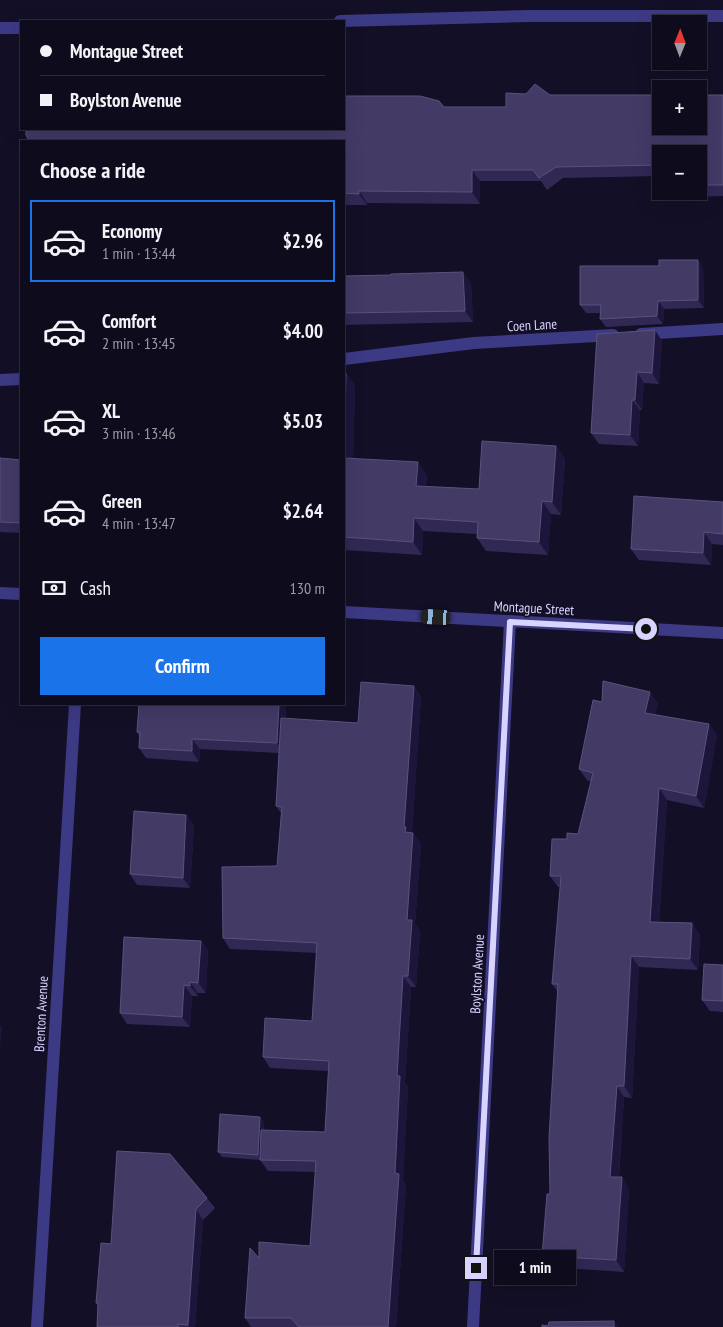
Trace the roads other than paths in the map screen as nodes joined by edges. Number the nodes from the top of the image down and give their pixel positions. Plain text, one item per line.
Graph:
1 (723, 16) edge
2 (345, 21) edge
3 (0, 28) edge
4 (20, 28) edge
5 (723, 330) edge
6 (345, 359) edge
7 (0, 380) edge
8 (20, 380) edge
9 (0, 593) edge
10 (20, 594) edge
11 (345, 612) edge
12 (510, 622) junction
13 (723, 633) edge
14 (75, 705) edge
15 (37, 1327) edge
16 (473, 1327) edge

1 - 2 street
3 - 4 street
5 - 6 street, Coen Lane
7 - 8 street
9 - 10 street
11 - 12 street, Montague Street
12 - 13 street, Montague Street
12 - 16 street, Boylston Avenue
14 - 15 street, Brenton Avenue

